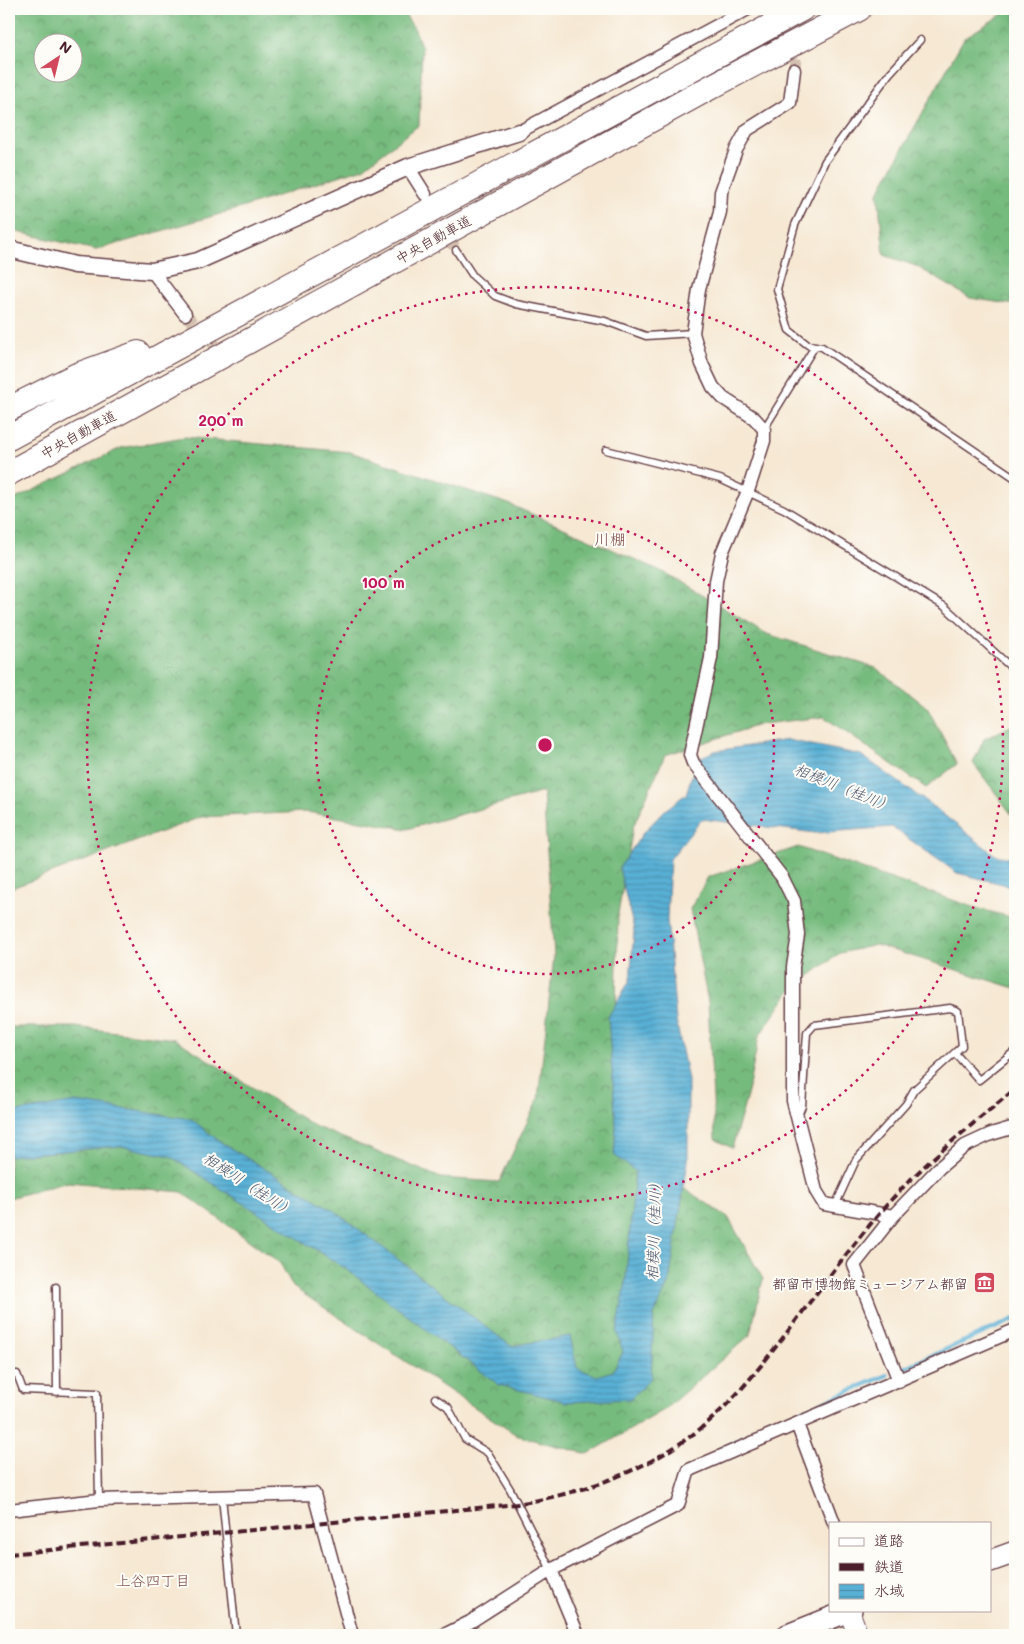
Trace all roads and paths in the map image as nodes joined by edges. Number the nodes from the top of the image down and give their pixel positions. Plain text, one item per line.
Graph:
1 (748, 9) edge
2 (802, 9) edge
3 (859, 9) edge
4 (920, 40) dead end
5 (794, 70) tunnel mouth
6 (519, 132) joint
7 (408, 167) junction
8 (425, 194) tunnel mouth
9 (9, 250) edge
10 (456, 250) tunnel mouth
11 (152, 271) junction
12 (185, 314) tunnel mouth
13 (214, 324) junction
14 (693, 333) junction
15 (815, 346) junction
16 (9, 408) edge
17 (764, 429) junction
18 (9, 438) edge
19 (606, 450) dead end
20 (9, 473) edge
21 (1015, 478) edge
22 (748, 491) junction
23 (1015, 671) edge
24 (1015, 1051) edge
25 (955, 1053) junction
26 (797, 1117) junction
27 (1015, 1127) edge
28 (835, 1206) junction
29 (893, 1216) junction
30 (56, 1287) dead end
31 (1015, 1330) edge
32 (9, 1374) edge
33 (899, 1381) junction
34 (57, 1392) junction
35 (435, 1398) dead end
36 (798, 1424) junction
37 (222, 1497) junction
38 (99, 1500) junction
39 (9, 1510) edge
40 (834, 1522) edge
41 (1015, 1552) edge
42 (992, 1560) edge
43 (551, 1570) junction
44 (847, 1612) edge
45 (850, 1612) edge
46 (236, 1635) edge
47 (352, 1635) edge
48 (444, 1635) edge
49 (578, 1635) edge
50 (788, 1635) edge
51 (858, 1635) edge

1 - 6 street
2 - 13 highway, 中央自動車道
3 - 20 highway, 中央自動車道
4 - 15 lane
5 - 14 street
6 - 7 street
7 - 8 street
7 - 11 street
9 - 11 street
10 - 14 lane
11 - 12 street
13 - 16 highway
13 - 18 highway, 中央自動車道
14 - 17 street
15 - 17 lane
15 - 21 lane
17 - 22 street
19 - 22 lane
22 - 23 lane
22 - 26 street
24 - 25 lane
25 - 26 lane
25 - 28 lane
26 - 28 street
27 - 29 street
28 - 29 street
29 - 33 street
30 - 34 lane
31 - 33 street
32 - 34 lane
33 - 36 street
34 - 38 lane
35 - 43 lane
36 - 40 street
36 - 43 street
37 - 38 street
37 - 46 lane
37 - 47 street
38 - 39 street
41 - 42 highway
43 - 48 street
43 - 49 street
44 - 50 highway
45 - 51 main road

